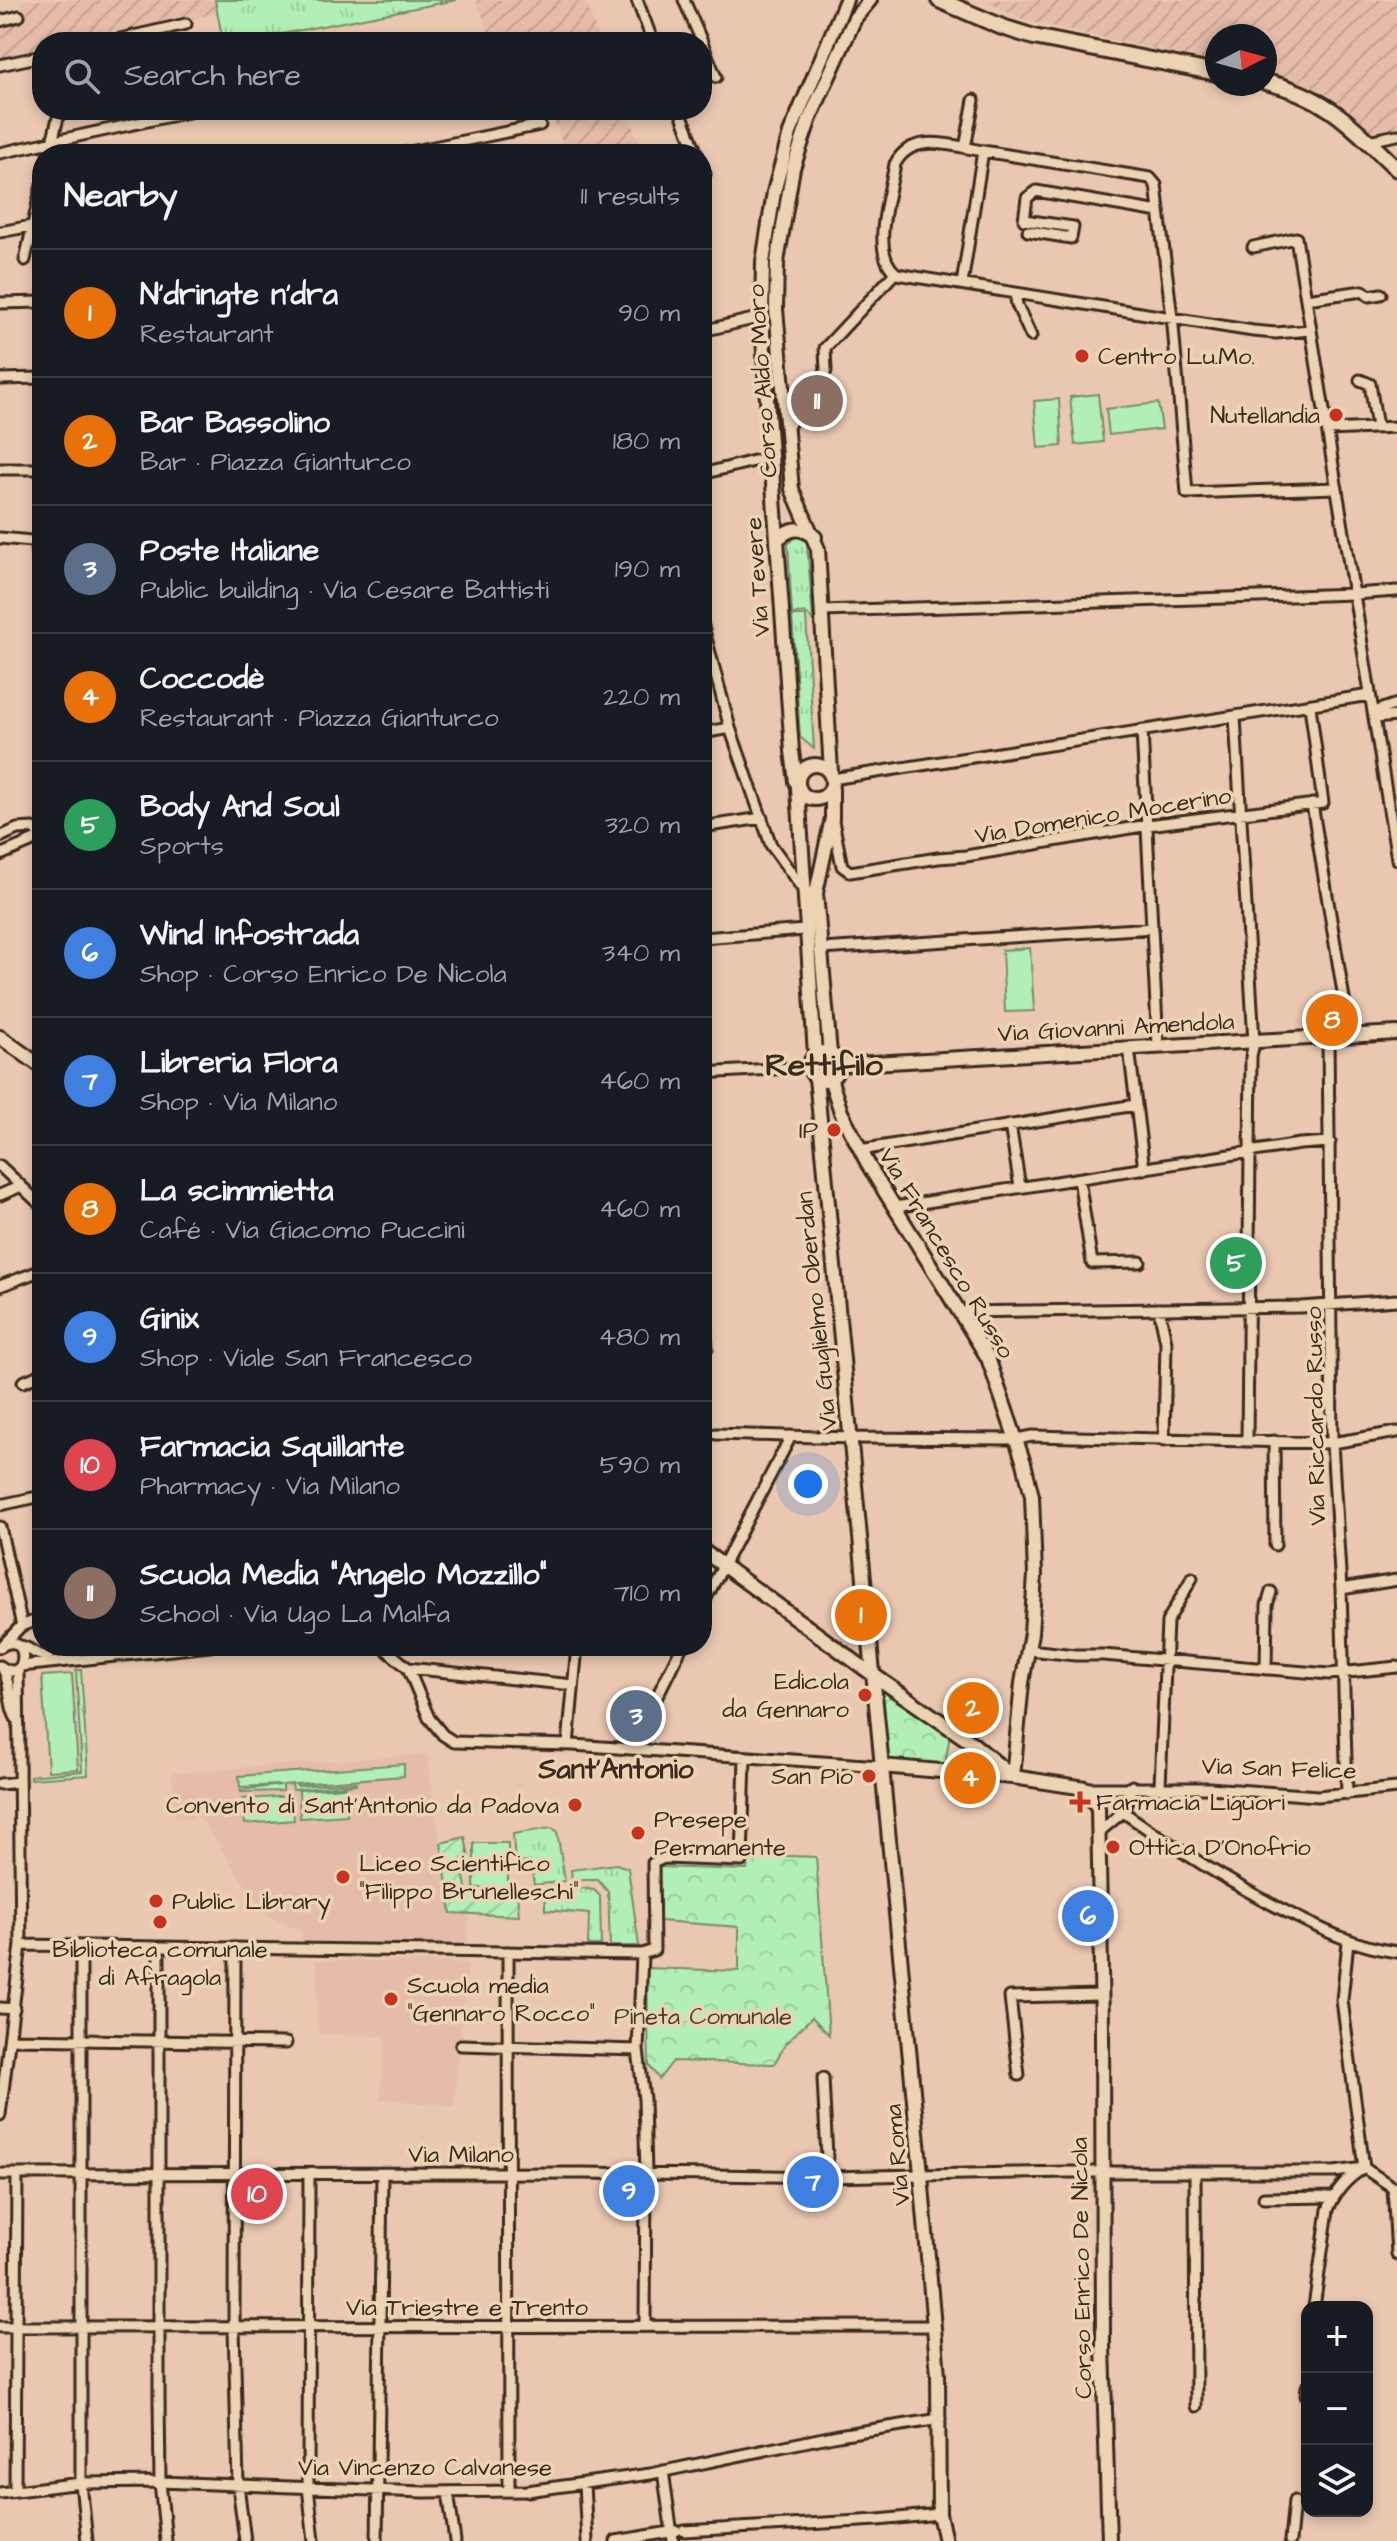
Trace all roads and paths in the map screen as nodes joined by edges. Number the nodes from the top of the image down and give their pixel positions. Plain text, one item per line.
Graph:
1 (637, 0) edge
2 (684, 0) edge
3 (846, 0) edge
4 (870, 0) edge
5 (939, 0) edge
6 (956, 0) edge
7 (976, 15) junction
8 (19, 16) dead end
9 (0, 21) edge
10 (186, 24) dead end
11 (151, 32) edge
12 (649, 32) edge
13 (697, 32) edge
14 (32, 58) edge
15 (0, 65) edge
16 (712, 67) edge
17 (1205, 71) edge
18 (716, 77) dead end
19 (1277, 86) edge
20 (974, 100) dead end
21 (58, 120) edge
22 (152, 120) edge
23 (684, 120) edge
24 (540, 125) dead end
25 (1397, 135) edge
26 (1368, 141) junction
27 (52, 142) junction
28 (43, 144) edge
29 (448, 144) edge
30 (693, 144) edge
31 (32, 146) edge
32 (965, 148) junction
33 (983, 151) junction
34 (0, 153) edge
35 (1397, 169) edge
36 (1159, 212) junction
37 (32, 226) edge
38 (1028, 231) dead end
39 (0, 232) edge
40 (32, 240) edge
41 (1253, 247) dead end
42 (25, 260) dead end
43 (895, 273) junction
44 (962, 284) junction
45 (1015, 293) junction
46 (1381, 294) dead end
47 (1306, 299) junction
48 (32, 302) edge
49 (0, 303) edge
50 (762, 317) junction
51 (1171, 317) junction
52 (712, 329) edge
53 (1311, 330) junction
54 (1031, 336) dead end
55 (32, 378) edge
56 (0, 379) edge
57 (1360, 380) dead end
58 (1377, 427) junction
59 (1397, 427) edge
60 (787, 428) junction
61 (1328, 430) junction
62 (770, 457) junction
63 (0, 469) edge
64 (32, 469) edge
65 (712, 472) edge
66 (1337, 488) junction
67 (815, 537) junction
68 (0, 538) edge
69 (777, 540) junction
70 (32, 541) edge
71 (1397, 591) edge
72 (1354, 594) junction
73 (822, 611) junction
74 (712, 660) edge
75 (1370, 695) junction
76 (1397, 704) edge
77 (1310, 706) junction
78 (1373, 715) junction
79 (1397, 716) edge
80 (1235, 717) junction
81 (730, 728) junction
82 (1142, 730) junction
83 (712, 731) edge
84 (832, 780) junction
85 (797, 785) junction
86 (1312, 804) junction
87 (1241, 813) junction
88 (762, 818) junction
89 (832, 818) junction
90 (1148, 825) junction
91 (712, 826) edge
92 (32, 828) edge
93 (0, 837) edge
94 (32, 841) edge
95 (0, 855) edge
96 (1397, 859) edge
97 (802, 888) junction
98 (1153, 928) junction
99 (805, 930) junction
100 (712, 937) edge
101 (821, 949) junction
102 (1347, 1017) dead end
103 (1397, 1033) edge
104 (0, 1037) edge
105 (1328, 1037) junction
106 (1254, 1042) junction
107 (1158, 1046) junction
108 (1129, 1048) junction
109 (834, 1059) junction
110 (32, 1060) edge
111 (818, 1070) junction
112 (712, 1073) edge
113 (1135, 1105) junction
114 (841, 1112) junction
115 (820, 1120) junction
116 (1010, 1125) junction
117 (1330, 1142) junction
118 (860, 1150) junction
119 (1251, 1151) junction
120 (0, 1166) edge
121 (1144, 1169) junction
122 (1079, 1179) junction
123 (21, 1186) junction
124 (1020, 1187) junction
125 (0, 1195) edge
126 (32, 1196) edge
127 (895, 1207) junction
128 (1140, 1262) dead end
129 (32, 1274) edge
130 (0, 1286) edge
131 (1397, 1300) edge
132 (1333, 1306) junction
133 (1249, 1308) junction
134 (1159, 1309) junction
135 (960, 1312) junction
136 (32, 1378) edge
137 (23, 1382) dead end
138 (1397, 1432) edge
139 (716, 1434) dead end
140 (791, 1436) junction
141 (851, 1438) junction
142 (1017, 1439) junction
143 (1164, 1440) junction
144 (1247, 1441) junction
145 (1274, 1441) junction
146 (1332, 1443) junction
147 (32, 1498) edge
148 (0, 1505) edge
149 (0, 1527) edge
150 (1275, 1545) dead end
151 (712, 1557) edge
152 (723, 1565) junction
153 (1192, 1578) dead end
154 (1397, 1580) edge
155 (712, 1586) edge
156 (1341, 1589) junction
157 (1271, 1592) dead end
158 (32, 1622) edge
159 (23, 1625) junction
160 (2, 1646) edge
161 (19, 1646) junction
162 (1029, 1650) junction
163 (32, 1651) edge
164 (119, 1656) edge
165 (394, 1656) edge
166 (576, 1656) edge
167 (677, 1656) edge
168 (1165, 1660) junction
169 (1, 1667) edge
170 (19, 1667) junction
171 (1397, 1667) edge
172 (408, 1668) junction
173 (1266, 1669) junction
174 (1342, 1673) junction
175 (872, 1674) junction
176 (573, 1685) junction
177 (16, 1718) junction
178 (972, 1743) junction
179 (568, 1745) junction
180 (631, 1749) junction
181 (745, 1757) junction
182 (881, 1766) junction
183 (970, 1772) junction
184 (1013, 1777) junction
185 (19, 1782) junction
186 (0, 1784) edge
187 (1132, 1786) junction
188 (1160, 1786) junction
189 (1085, 1788) junction
190 (1397, 1788) edge
191 (1347, 1794) junction
192 (1123, 1812) junction
193 (1100, 1831) junction
194 (1348, 1942) junction
195 (21, 1945) junction
196 (81, 1946) junction
197 (159, 1947) junction
198 (235, 1948) junction
199 (508, 1952) junction
200 (1397, 1952) edge
201 (642, 1954) junction
202 (1102, 1995) junction
203 (0, 2008) edge
204 (14, 2009) junction
205 (10, 2039) junction
206 (81, 2040) junction
207 (159, 2042) junction
208 (286, 2043) dead end
209 (234, 2044) junction
210 (461, 2045) dead end
211 (508, 2047) junction
212 (638, 2050) junction
213 (1019, 2075) dead end
214 (823, 2078) dead end
215 (0, 2115) edge
216 (1364, 2168) junction
217 (81, 2172) junction
218 (1102, 2172) junction
219 (157, 2173) junction
220 (1195, 2173) junction
221 (0, 2174) edge
222 (17, 2174) junction
223 (233, 2174) junction
224 (309, 2174) junction
225 (382, 2174) junction
226 (508, 2174) junction
227 (646, 2174) junction
228 (921, 2174) junction
229 (828, 2177) junction
230 (1395, 2189) edge
231 (1333, 2197) junction
232 (1264, 2198) dead end
233 (1397, 2254) edge
234 (1315, 2301) edge
235 (645, 2326) junction
236 (934, 2326) junction
237 (0, 2327) edge
238 (14, 2327) junction
239 (80, 2327) junction
240 (158, 2327) junction
241 (234, 2327) junction
242 (309, 2327) junction
243 (381, 2328) junction
244 (508, 2328) junction
245 (1196, 2406) dead end
246 (940, 2419) junction
247 (663, 2471) junction
248 (160, 2482) junction
249 (81, 2483) junction
250 (584, 2484) junction
251 (238, 2485) junction
252 (308, 2487) junction
253 (379, 2490) junction
254 (15, 2491) junction
255 (509, 2491) junction
256 (448, 2492) junction
257 (0, 2493) edge
258 (1294, 2501) dead end
259 (939, 2514) junction
260 (676, 2534) edge
261 (87, 2541) edge
262 (166, 2541) edge
263 (245, 2541) edge
264 (314, 2541) edge
265 (377, 2541) edge
266 (455, 2541) edge
267 (587, 2541) edge
268 (616, 2541) edge
269 (945, 2541) edge
270 (1109, 2541) edge
271 (1290, 2541) edge

1 - 12 street
2 - 13 street
3 - 50 street, Via Tevere
4 - 60 street, Corso Aldo Moro
5 - 7 main road
6 - 7 main road
7 - 17 main road
8 - 9 street
10 - 11 street
14 - 15 street
16 - 18 street
19 - 26 main road
20 - 32 street
21 - 27 street
22 - 27 street
23 - 30 street
24 - 29 street
25 - 26 street
26 - 35 main road
27 - 28 street
31 - 34 street
32 - 33 street
32 - 43 street
33 - 36 street
33 - 44 street
36 - 38 street
36 - 51 street
37 - 39 street
40 - 42 street
41 - 47 street
43 - 44 street
43 - 60 street
44 - 45 street
45 - 51 street
45 - 54 street
46 - 47 street
47 - 53 street
48 - 49 street
50 - 52 street
50 - 62 street, Via Tevere
51 - 53 street
51 - 66 street
53 - 61 street
55 - 56 street
57 - 58 street
58 - 59 street
58 - 61 street
60 - 67 street, Corso Aldo Moro
61 - 66 street
62 - 65 street
62 - 69 street, Via Tevere
63 - 64 street
66 - 72 street
67 - 69 street
67 - 73 street, Corso Aldo Moro
68 - 70 street
69 - 85 street, Via Tevere
71 - 72 street
72 - 73 street
72 - 75 street
73 - 84 street, Corso Aldo Moro
74 - 81 street
75 - 77 street
75 - 78 street
76 - 78 street
77 - 80 street
77 - 86 street
78 - 79 street
78 - 96 street
80 - 82 street
80 - 87 street
81 - 83 street
81 - 88 street
82 - 84 street
82 - 90 street
84 - 85 street
84 - 85 street
84 - 89 street, Corso Aldo Moro
85 - 97 street, Via Tevere
86 - 87 street, Via Domenico Mocerino
86 - 102 street
87 - 90 street, Via Domenico Mocerino
87 - 106 street
88 - 91 street
88 - 97 street
89 - 90 street, Via Domenico Mocerino
89 - 101 street, Corso Aldo Moro
90 - 98 street
92 - 93 street
94 - 95 street
97 - 99 street
98 - 101 street
98 - 107 street
99 - 100 street
99 - 111 street
101 - 109 street, Corso Aldo Moro
103 - 105 street, Via Giovanni Amendola
104 - 110 street
105 - 106 street, Via Giovanni Amendola
105 - 117 street, Via Riccardo Russo
106 - 107 street, Via Giovanni Amendola
106 - 119 street
107 - 108 street, Via Giovanni Amendola
108 - 109 street, Via Giovanni Amendola
108 - 113 street
109 - 111 street
109 - 111 street, Via Giovanni Amendola
111 - 112 street
111 - 114 street, Via Francesco Russo
111 - 115 street, Via Guglielmo Oberdan
113 - 116 street
113 - 121 street
114 - 115 street
114 - 118 street, Via Francesco Russo
115 - 141 street, Via Guglielmo Oberdan
116 - 118 street
116 - 124 street
117 - 119 street
117 - 132 street, Via Riccardo Russo
118 - 127 street, Via Francesco Russo
119 - 121 street
119 - 133 street
120 - 123 street
121 - 122 street
122 - 124 street
122 - 128 street
123 - 125 street
123 - 126 street
124 - 127 street
127 - 135 street, Via Francesco Russo
129 - 130 street
131 - 132 street
132 - 133 street
132 - 146 street, Via Riccardo Russo
133 - 134 street
133 - 144 street
134 - 135 street
134 - 143 street
135 - 142 street, Via Francesco Russo
136 - 137 street
138 - 146 street
139 - 140 street
140 - 141 street
140 - 152 street
141 - 142 street
141 - 175 street, Via Guglielmo Oberdan
142 - 143 street
142 - 162 street, Via Francesco Russo
143 - 144 street
144 - 145 street
145 - 146 street
145 - 150 street
146 - 156 street, Via Riccardo Russo
147 - 148 street
149 - 159 street
151 - 152 street
152 - 155 street
152 - 175 street
153 - 168 street
154 - 156 street
156 - 174 street, Via Riccardo Russo
157 - 173 street
158 - 159 street
159 - 160 street
160 - 161 street
161 - 163 street
161 - 170 street
162 - 168 street
162 - 184 street, Via Francesco Russo
164 - 170 street
165 - 172 street
166 - 176 street
167 - 180 street
168 - 173 street
168 - 188 street
169 - 170 street
169 - 177 street
170 - 177 street
171 - 174 street
172 - 176 street
172 - 179 street
173 - 174 street
174 - 191 street, Via Riccardo Russo
175 - 178 street
175 - 182 street, Via Guglielmo Oberdan
176 - 179 street
177 - 185 street
178 - 183 street
178 - 184 street
179 - 180 street
180 - 181 street
181 - 182 street
181 - 201 street
182 - 183 street, Via San Felice
182 - 228 street, Via Roma
183 - 184 street, Via San Felice
184 - 189 street, Via San Felice
185 - 186 street
185 - 195 street
187 - 188 street, Via San Felice
187 - 189 street, Via San Felice
187 - 192 street
188 - 191 street, Via San Felice
189 - 193 street, Corso Enrico De Nicola
190 - 191 street, Via San Felice
192 - 193 street
192 - 194 street
193 - 202 street, Corso Enrico De Nicola
194 - 200 street
194 - 216 street
195 - 196 street
195 - 204 street
196 - 197 street
196 - 206 street
197 - 198 street
197 - 207 street
198 - 199 street
198 - 209 street
199 - 201 street
199 - 211 street
201 - 212 street
202 - 213 street
202 - 218 street, Corso Enrico De Nicola
203 - 204 street
204 - 205 street
205 - 206 street
205 - 215 street
206 - 207 street
206 - 217 street
207 - 209 street
207 - 219 street
208 - 209 street
209 - 223 street
210 - 211 street
211 - 212 street
211 - 226 street
212 - 227 street
214 - 229 street
216 - 220 street, Via Milano
216 - 230 street
216 - 231 street
217 - 219 street, Via Milano
217 - 222 street, Via Milano
217 - 239 street
218 - 220 street, Via Milano
218 - 228 street, Via Milano
218 - 270 street, Corso Enrico De Nicola
219 - 223 street, Via Milano
219 - 240 street
220 - 245 street
221 - 222 street, Via Milano
222 - 238 street
223 - 224 street, Via Milano
223 - 241 street
224 - 225 street, Via Milano
224 - 242 street
225 - 226 street, Via Milano
225 - 243 street
226 - 227 street, Via Milano
226 - 244 street
227 - 229 street, Via Milano
227 - 235 street
228 - 229 street, Via Milano
228 - 236 street, Via Roma
230 - 233 street
231 - 232 street
231 - 234 street
235 - 236 street, Via Triestre e Trento
235 - 244 street, Via Triestre e Trento
236 - 246 street, Via Roma
237 - 238 street, Via Triestre e Trento
238 - 239 street, Via Triestre e Trento
238 - 254 street
239 - 240 street, Via Triestre e Trento
239 - 249 street
240 - 241 street, Via Triestre e Trento
240 - 248 street
241 - 242 street, Via Triestre e Trento
241 - 251 street
242 - 243 street, Via Triestre e Trento
242 - 252 street
243 - 244 street, Via Triestre e Trento
243 - 253 street
244 - 255 street
246 - 247 street, Via Vincenzo Calvanese
246 - 259 street, Via Roma
247 - 250 street, Via Vincenzo Calvanese
247 - 260 street
248 - 249 street, Via Vincenzo Calvanese
248 - 251 street, Via Vincenzo Calvanese
248 - 262 street
249 - 254 street, Via Vincenzo Calvanese
249 - 261 street
250 - 255 street, Via Vincenzo Calvanese
250 - 267 street
251 - 252 street, Via Vincenzo Calvanese
251 - 263 street
252 - 253 street, Via Vincenzo Calvanese
252 - 264 street
253 - 256 street, Via Vincenzo Calvanese
253 - 265 street
254 - 257 street, Via Vincenzo Calvanese
255 - 256 street, Via Vincenzo Calvanese
256 - 266 street
258 - 271 street
259 - 260 street
259 - 269 street, Via Roma
260 - 268 street

